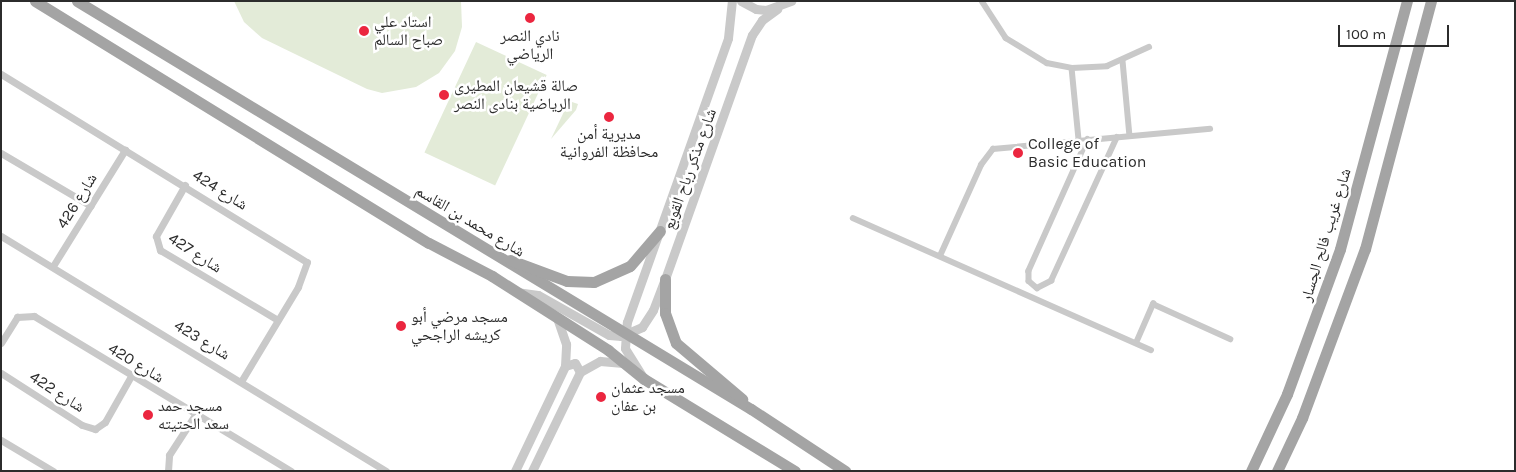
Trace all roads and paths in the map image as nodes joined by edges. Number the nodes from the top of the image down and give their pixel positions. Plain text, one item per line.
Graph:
1 (35, 1) edge
2 (76, 1) edge
3 (732, 1) edge
4 (740, 1) edge
5 (791, 1) edge
6 (982, 1) edge
7 (1407, 1) edge
8 (1431, 1) edge
9 (777, 9) junction
10 (1149, 47) dead end
11 (1123, 61) junction
12 (1072, 68) junction
13 (1, 74) edge
14 (1210, 129) dead end
15 (1130, 136) junction
16 (1117, 137) junction
17 (1088, 139) junction
18 (1079, 140) junction
19 (125, 150) junction
20 (1, 153) edge
21 (185, 185) junction
22 (91, 206) junction
23 (853, 218) dead end
24 (660, 231) junction
25 (1, 236) edge
26 (940, 256) junction
27 (502, 259) junction
28 (53, 266) junction
29 (665, 279) junction
30 (1037, 288) junction
31 (515, 292) junction
32 (1033, 297) junction
33 (557, 318) junction
34 (276, 319) junction
35 (626, 335) junction
36 (1230, 339) dead end
37 (1, 343) edge
38 (1136, 343) junction
39 (1151, 350) dead end
40 (623, 363) junction
41 (565, 366) junction
42 (580, 372) junction
43 (1, 373) edge
44 (131, 376) junction
45 (644, 379) junction
46 (242, 380) junction
47 (751, 409) junction
48 (195, 415) junction
49 (1, 440) edge
50 (53, 471) edge
51 (168, 471) edge
52 (291, 471) edge
53 (386, 471) edge
54 (515, 471) edge
55 (532, 471) edge
56 (795, 471) edge
57 (846, 471) edge
58 (1251, 471) edge
59 (1277, 471) edge

1 - 31 main road
2 - 27 main road, شارع محمد بن القاسم
3 - 24 street, شارع مذكر رباح القوبع
4 - 9 street
5 - 9 street, شارع مذكر رباح القوبع
6 - 12 street
7 - 58 main road, شارع غريب فالح الجسار
8 - 59 main road
9 - 29 street, شارع مذكر رباح القوبع
10 - 11 street
11 - 12 street
11 - 15 street
12 - 18 street
13 - 19 street, شارع 424
14 - 15 street
15 - 16 street
16 - 17 street
16 - 30 street
17 - 18 street
17 - 30 street
18 - 26 street
19 - 21 street, شارع 424
19 - 22 street, شارع 426
20 - 22 street
21 - 34 street, شارع 427
21 - 34 street, شارع 424
22 - 28 street, شارع 426
23 - 26 street
24 - 27 main road
24 - 35 street, شارع مذكر رباح القوبع
25 - 28 street, شارع 423
26 - 32 street
27 - 35 main road, شارع محمد بن القاسم
28 - 46 street, شارع 423
29 - 35 street, شارع مذكر رباح القوبع
29 - 47 main road
30 - 32 street
31 - 33 main road
31 - 35 street
32 - 38 street
33 - 40 main road
33 - 41 street
34 - 46 street, شارع 424
35 - 45 street, شارع مذكر رباح القوبع
35 - 47 main road, شارع محمد بن القاسم
36 - 38 street
37 - 44 street, شارع 420
38 - 39 street
40 - 42 street
40 - 45 main road
41 - 42 street
41 - 54 street
42 - 55 street
43 - 44 street, شارع 422
44 - 48 street, شارع 420
45 - 56 main road
46 - 53 street, شارع 423
47 - 57 main road, شارع محمد بن القاسم
48 - 51 street
48 - 52 street, شارع 420
49 - 50 street

